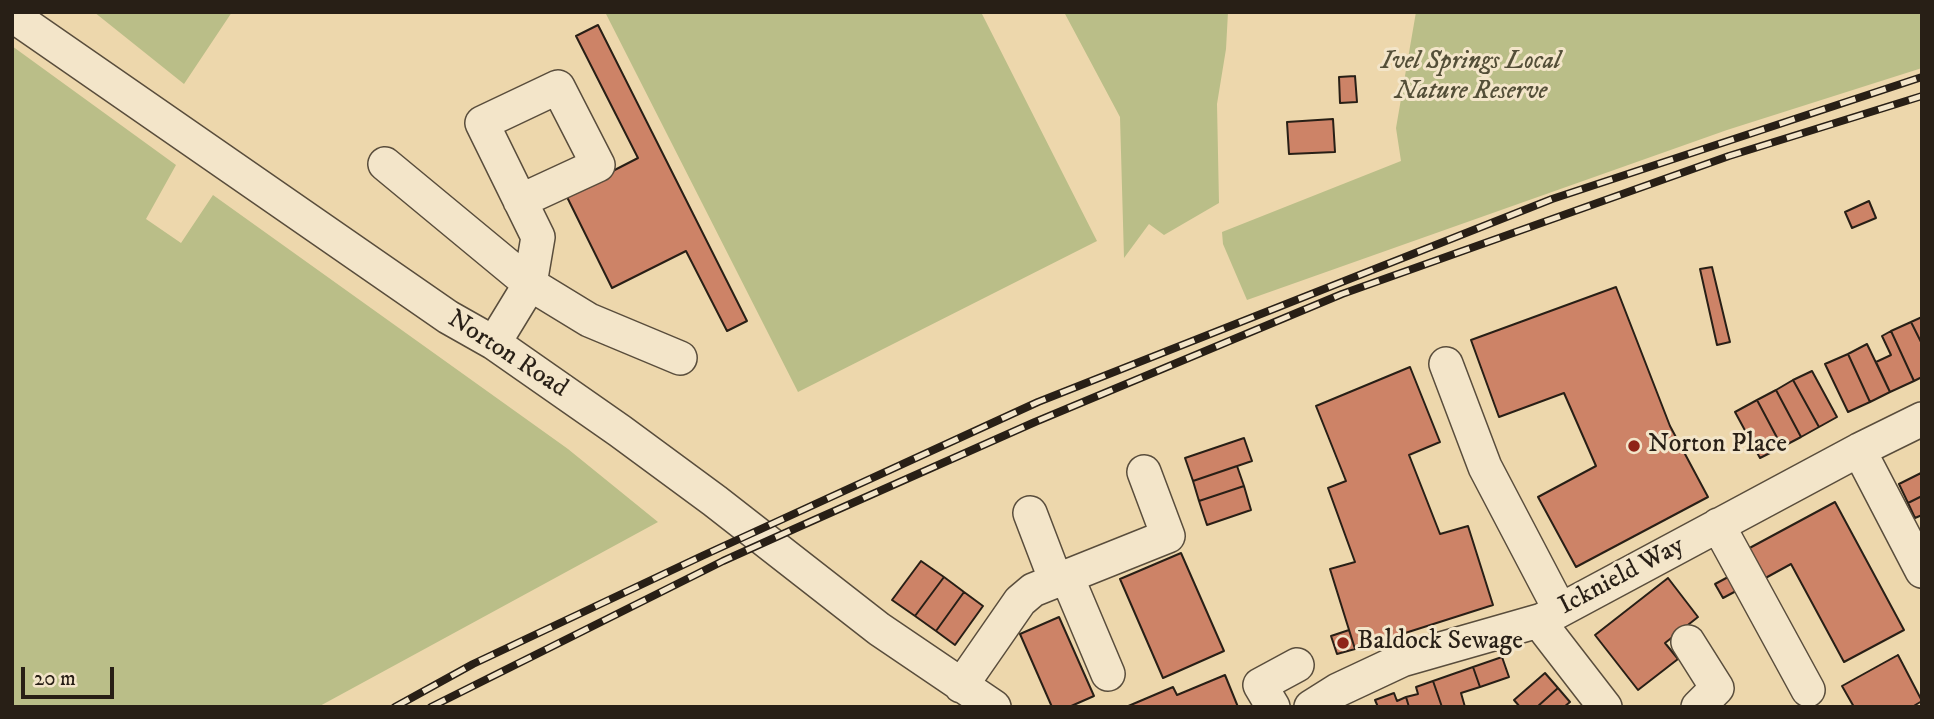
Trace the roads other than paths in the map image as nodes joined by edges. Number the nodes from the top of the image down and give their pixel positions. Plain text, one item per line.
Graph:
1 (12, 15) edge
2 (384, 164) dead end
3 (520, 201) dead end
4 (530, 284) junction
5 (494, 343) junction
6 (680, 358) dead end
7 (1446, 365) dead end
8 (1922, 419) edge
9 (1859, 450) junction
10 (1144, 472) dead end
11 (1030, 513) dead end
12 (1718, 524) junction
13 (1922, 572) edge
14 (1061, 579) junction
15 (1551, 615) junction
16 (1688, 642) dead end
17 (1297, 665) dead end
18 (1108, 674) dead end
19 (961, 686) junction
20 (1808, 690) dead end
21 (1354, 696) edge
22 (994, 707) edge
23 (1273, 707) edge
24 (1311, 707) edge
25 (1605, 707) edge
26 (1698, 707) edge

1 - 5 street, Norton Road
2 - 4 street
3 - 4 street
4 - 5 street
4 - 6 street
5 - 19 street, Norton Road
7 - 15 street
8 - 9 street, Icknield Way
9 - 12 street, Icknield Way
9 - 13 street
10 - 14 street
11 - 14 street
12 - 15 street, Icknield Way
12 - 20 street
14 - 18 street
14 - 19 street
15 - 21 street, Icknield Way
15 - 25 street
16 - 26 street
17 - 23 street
19 - 22 street, Norton Road
21 - 24 street, Icknield Way

